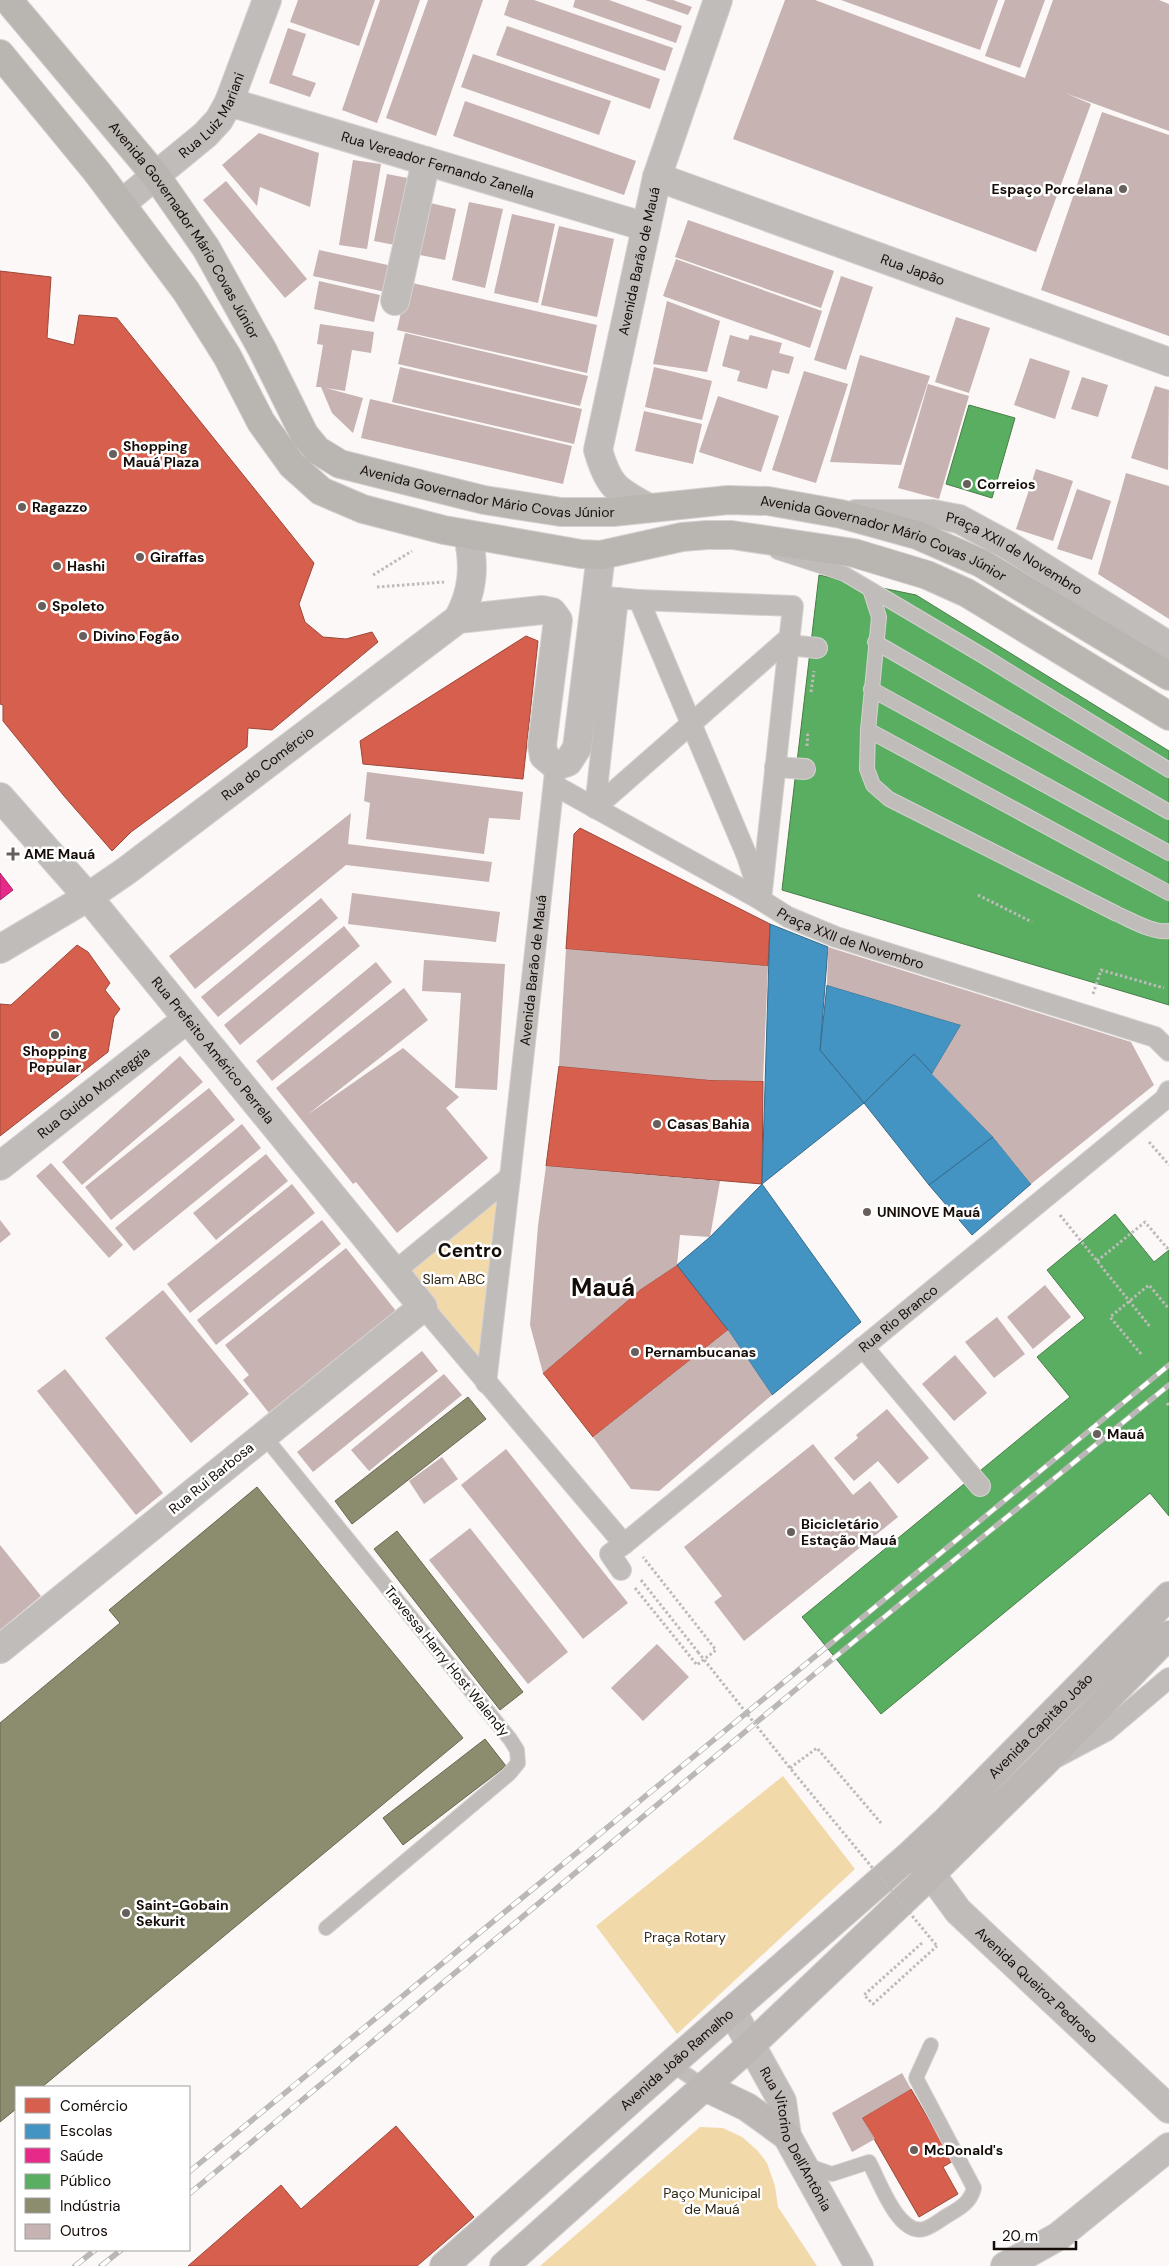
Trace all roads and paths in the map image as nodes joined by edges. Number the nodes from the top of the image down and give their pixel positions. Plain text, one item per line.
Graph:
1 (8, 0) edge
2 (267, 0) edge
3 (718, 0) edge
4 (0, 9) edge
5 (30, 27) junction
6 (0, 54) edge
7 (230, 102) junction
8 (426, 161) junction
9 (156, 176) junction
10 (657, 177) junction
11 (121, 204) junction
12 (646, 227) junction
13 (395, 302) dead end
14 (1169, 362) edge
15 (646, 507) junction
16 (841, 514) junction
17 (456, 533) junction
18 (732, 535) junction
19 (601, 554) junction
20 (373, 576) dead end
21 (472, 579) junction
22 (377, 587) dead end
23 (870, 589) junction
24 (607, 597) junction
25 (639, 600) junction
26 (458, 619) junction
27 (789, 641) junction
28 (875, 642) junction
29 (1169, 646) edge
30 (817, 648) dead end
31 (1169, 676) edge
32 (871, 689) junction
33 (1169, 716) edge
34 (691, 724) junction
35 (868, 730) junction
36 (775, 767) junction
37 (804, 769) dead end
38 (1169, 770) edge
39 (555, 775) junction
40 (0, 797) edge
41 (595, 808) junction
42 (1169, 812) edge
43 (1169, 853) edge
44 (1169, 893) edge
45 (978, 895) dead end
46 (88, 897) junction
47 (761, 900) junction
48 (1032, 922) dead end
49 (1169, 931) edge
50 (0, 948) edge
51 (1101, 970) dead end
52 (1164, 988) dead end
53 (186, 1019) junction
54 (1167, 1049) edge
55 (1169, 1091) edge
56 (1134, 1125) junction
57 (1169, 1165) edge
58 (0, 1166) edge
59 (510, 1177) junction
60 (1046, 1197) junction
61 (1169, 1246) edge
62 (1097, 1261) junction
63 (394, 1272) junction
64 (1130, 1301) junction
65 (423, 1307) junction
66 (1169, 1309) edge
67 (1151, 1328) dead end
68 (863, 1347) junction
69 (1141, 1354) dead end
70 (486, 1383) junction
71 (264, 1436) junction
72 (980, 1486) dead end
73 (627, 1558) junction
74 (640, 1579) dead end
75 (1169, 1596) edge
76 (1169, 1635) edge
77 (0, 1649) edge
78 (1169, 1678) edge
79 (1042, 1765) junction
80 (790, 1768) junction
81 (881, 1823) dead end
82 (911, 1854) junction
83 (931, 1874) junction
84 (326, 1928) dead end
85 (922, 1943) dead end
86 (732, 2011) junction
87 (751, 2045) junction
88 (931, 2045) dead end
89 (671, 2064) junction
90 (705, 2087) junction
91 (1169, 2109) edge
92 (787, 2136) junction
93 (1169, 2147) edge
94 (803, 2164) junction
95 (444, 2266) edge
96 (504, 2266) edge
97 (859, 2266) edge
98 (1005, 2266) edge

1 - 5 main road, Avenida Governador Mário Covas Júnior
2 - 7 main road, Rua Luiz Mariani
3 - 10 main road, Avenida Barão de Mauá
4 - 5 main road
5 - 9 main road, Avenida Governador Mário Covas Júnior
6 - 11 main road, Avenida Governador Mário Covas Júnior
7 - 8 street, Rua Vereador Fernando Zanella
7 - 9 main road, Rua Luiz Mariani
8 - 12 street, Rua Vereador Fernando Zanella
8 - 13 street
9 - 11 main road, Rua Luiz Mariani
9 - 15 main road, Avenida Governador Mário Covas Júnior
10 - 12 main road, Avenida Barão de Mauá
10 - 14 street, Rua Japão
11 - 17 main road, Avenida Governador Mário Covas Júnior
12 - 15 main road, Avenida Barão de Mauá
15 - 16 main road, Avenida Governador Mário Covas Júnior
16 - 29 main road, Praça XXII de Novembro
16 - 31 main road, Avenida Governador Mário Covas Júnior
17 - 19 main road, Avenida Governador Mário Covas Júnior
17 - 20 path
17 - 21 street, Rua do Comércio
18 - 19 main road, Avenida Governador Mário Covas Júnior
18 - 23 lane
18 - 33 main road, Avenida Governador Mário Covas Júnior
19 - 24 street
21 - 22 path
21 - 26 street, Rua do Comércio
23 - 28 lane
23 - 38 lane
24 - 25 street
24 - 39 street
24 - 41 street
25 - 27 street
25 - 34 street
26 - 39 street
26 - 46 street, Rua do Comércio
27 - 30 street
27 - 34 street
27 - 36 street
28 - 32 lane
28 - 42 lane
32 - 35 lane
32 - 43 lane
34 - 41 street
34 - 47 street
35 - 44 lane
35 - 49 lane
36 - 37 street
36 - 47 street
39 - 41 street, Praça XXII de Novembro
39 - 59 street, Avenida Barão de Mauá
40 - 46 street, Rua Prefeito Américo Perrela
41 - 47 street, Praça XXII de Novembro
45 - 48 path
46 - 50 street, Rua do Comércio
46 - 53 street, Rua Prefeito Américo Perrela
47 - 54 street, Praça XXII de Novembro
51 - 52 path
53 - 58 street, Rua Guido Monteggia
53 - 63 street, Rua Prefeito Américo Perrela
55 - 56 street, Rua Rio Branco
56 - 57 path
56 - 60 street, Rua Rio Branco
59 - 63 street
59 - 70 street, Avenida Barão de Mauá
60 - 62 path
60 - 68 street, Rua Rio Branco
61 - 62 path
62 - 64 path
63 - 65 street, Rua Prefeito Américo Perrela
64 - 66 path
64 - 67 path
64 - 69 path
65 - 70 street
65 - 71 street, Rua Rui Barbosa
68 - 72 street
68 - 73 street, Rua Rio Branco
70 - 73 street
71 - 77 street, Rua Rui Barbosa
71 - 84 lane, Travessa Harry Host Walendy
73 - 73 path
74 - 80 path, bridge
75 - 82 highway, Avenida Capitão João
76 - 79 highway, Avenida Capitão João
78 - 79 street
79 - 83 highway, Avenida Capitão João
80 - 81 path
80 - 85 path, bridge
82 - 83 street, Avenida Queiroz Pedroso
82 - 86 highway, Avenida João Ramalho
83 - 87 highway
83 - 91 street, Avenida Queiroz Pedroso
86 - 87 street, Rua Vitorino Dell'Antônia
86 - 89 highway, Avenida João Ramalho
87 - 90 highway
87 - 92 street, Rua Vitorino Dell'Antônia
88 - 94 lane
89 - 90 lane
89 - 95 highway, Avenida João Ramalho
90 - 92 highway
90 - 96 highway
92 - 94 street, Rua Vitorino Dell'Antônia
93 - 98 street
94 - 97 street, Rua Vitorino Dell'Antônia

